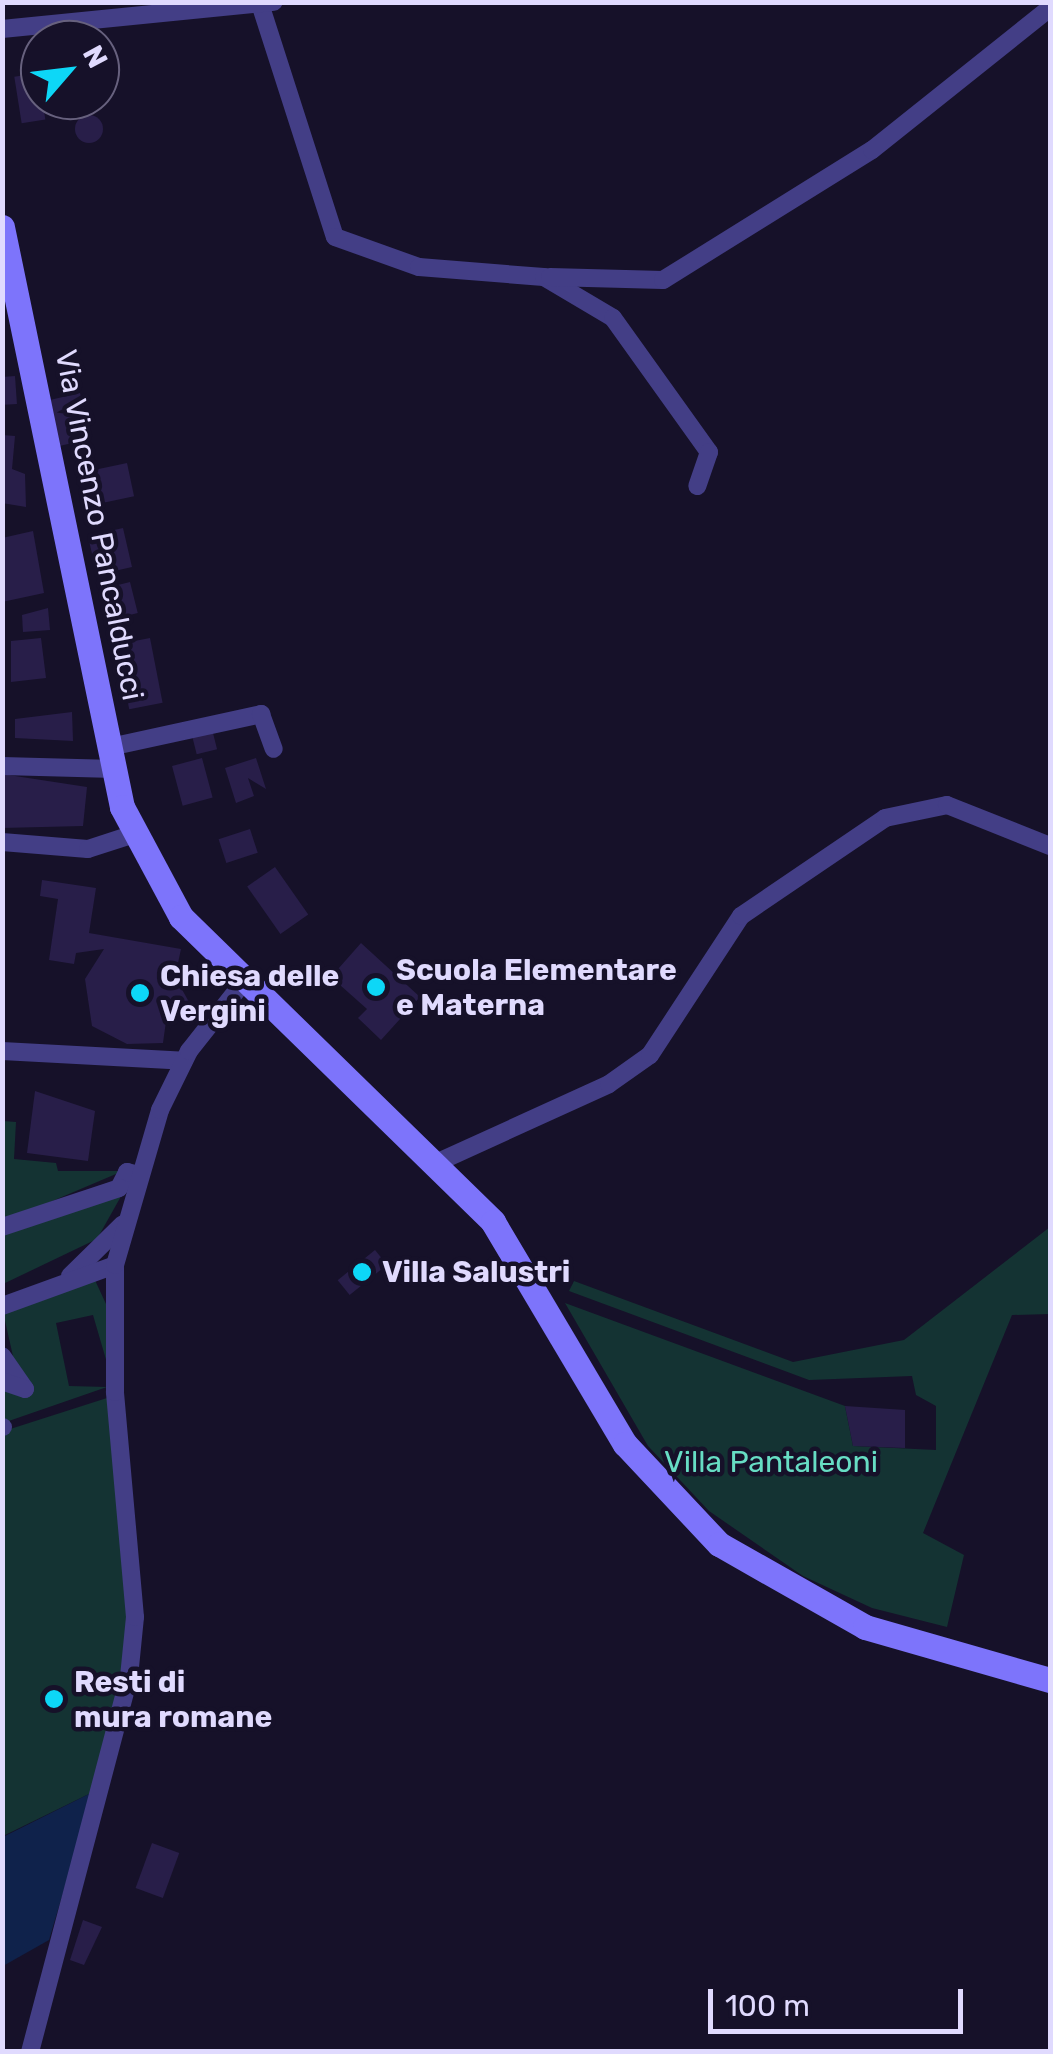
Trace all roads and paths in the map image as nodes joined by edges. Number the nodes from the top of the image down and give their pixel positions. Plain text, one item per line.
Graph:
1 (268, 6) edge
2 (1050, 8) edge
3 (2, 28) edge
4 (2, 227) edge
5 (544, 277) junction
6 (697, 486) dead end
7 (274, 749) dead end
8 (113, 758) junction
9 (2, 766) edge
10 (130, 836) junction
11 (2, 842) edge
12 (1050, 846) edge
13 (242, 984) junction
14 (2, 1052) edge
15 (184, 1061) junction
16 (436, 1163) junction
17 (139, 1175) junction
18 (126, 1220) junction
19 (2, 1228) edge
20 (114, 1265) junction
21 (54, 1286) junction
22 (2, 1306) edge
23 (2, 1356) edge
24 (2, 1381) edge
25 (1050, 1680) edge
26 (30, 2052) edge

1 - 3 street
1 - 5 street
2 - 5 street
4 - 8 main road, Via Vincenzo Pancalducci
5 - 6 street
7 - 8 street
8 - 9 street
8 - 10 main road, Via Vincenzo Pancalducci
10 - 11 street
10 - 13 main road, Via Vincenzo Pancalducci
12 - 16 street
13 - 15 street
13 - 16 main road, Via Vincenzo Pancalducci
14 - 15 street
15 - 17 street
16 - 25 main road, Via Vincenzo Pancalducci
17 - 18 street
17 - 19 street
18 - 20 street
18 - 21 street
20 - 21 street
20 - 26 street
21 - 22 street
23 - 24 street

